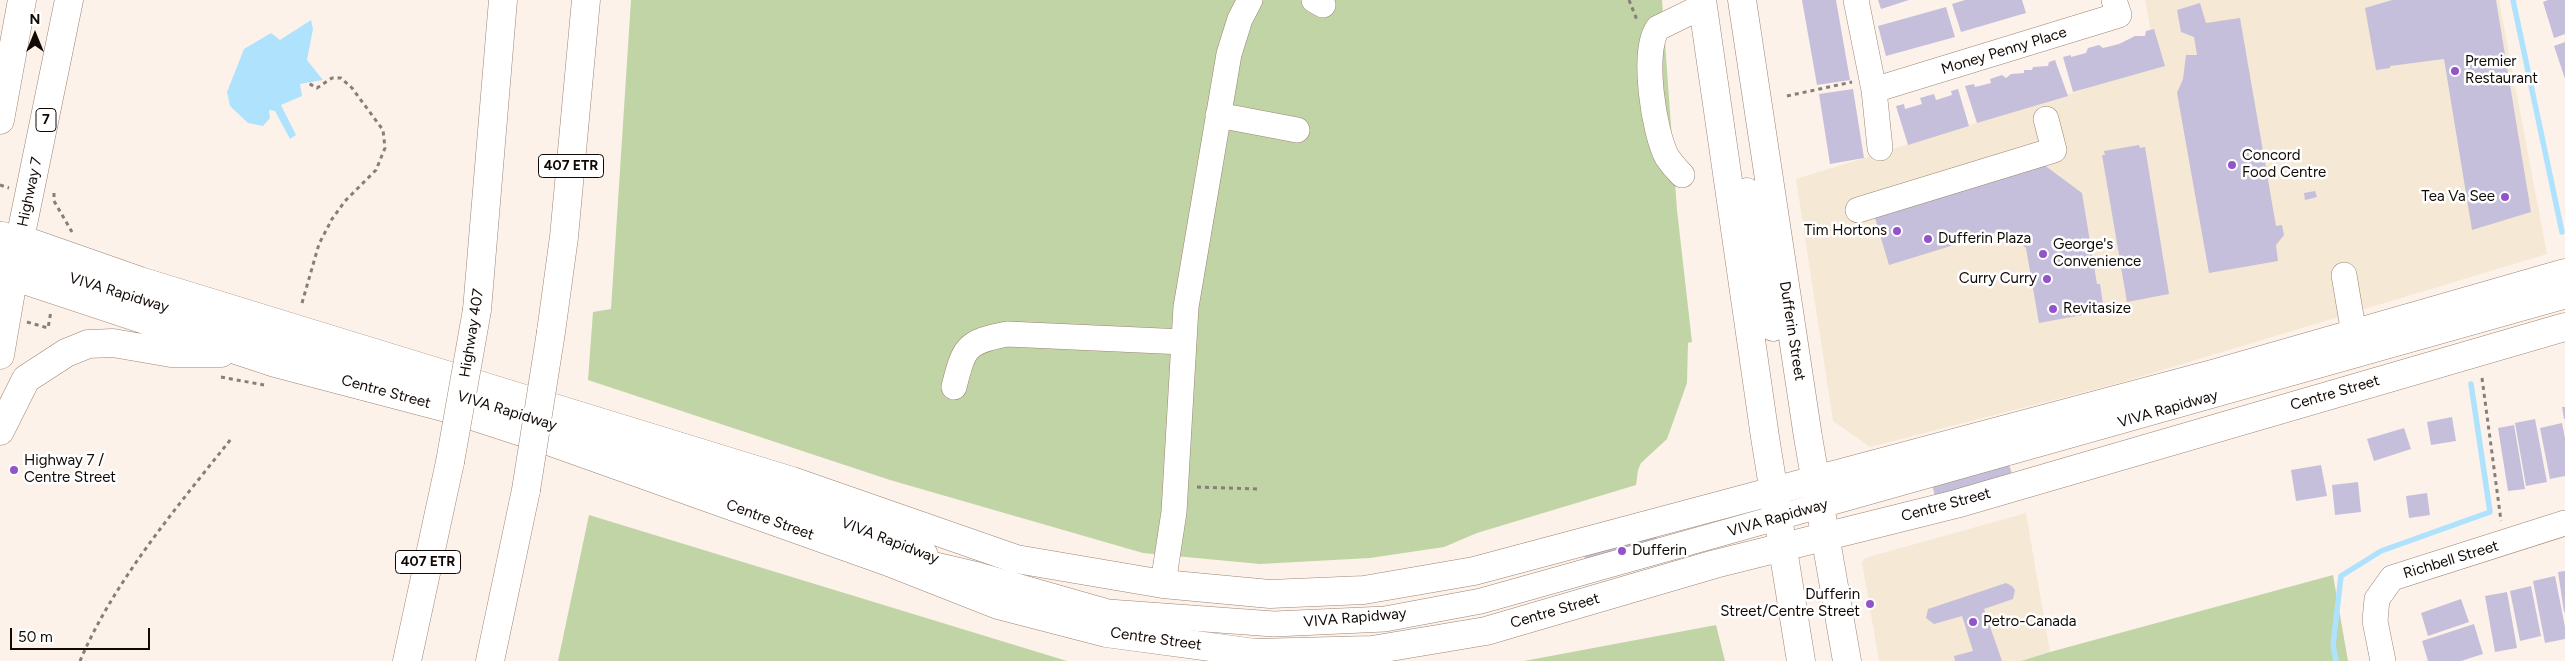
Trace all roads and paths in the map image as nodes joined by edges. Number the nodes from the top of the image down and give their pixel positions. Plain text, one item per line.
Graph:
1 (22, 0) edge
2 (69, 0) edge
3 (504, 0) edge
4 (586, 0) edge
5 (1250, 0) edge
6 (1742, 0) edge
7 (1856, 0) edge
8 (2114, 0) edge
9 (1704, 9) edge
10 (308, 82) dead end
11 (1873, 84) junction
12 (1787, 96) dead end
13 (1218, 114) junction
14 (2046, 119) dead end
15 (0, 120) edge
16 (1297, 130) dead end
17 (1880, 148) dead end
18 (1682, 175) dead end
19 (1858, 210) dead end
20 (69, 228) dead end
21 (74, 234) dead end
22 (8, 257) edge
23 (2565, 272) edge
24 (2344, 276) dead end
25 (2565, 296) edge
26 (302, 303) dead end
27 (2565, 326) edge
28 (2354, 334) junction
29 (1184, 342) junction
30 (246, 353) junction
31 (0, 355) edge
32 (2482, 378) dead end
33 (954, 387) dead end
34 (0, 431) edge
35 (231, 439) dead end
36 (1809, 481) junction
37 (1176, 486) junction
38 (1259, 489) dead end
39 (1773, 490) junction
40 (1820, 506) junction
41 (1777, 518) junction
42 (1884, 522) junction
43 (2565, 524) edge
44 (1825, 536) junction
45 (829, 541) junction
46 (2504, 544) junction
47 (1781, 546) junction
48 (978, 575) junction
49 (1163, 584) junction
50 (80, 661) edge
51 (407, 661) edge
52 (490, 661) edge
53 (1801, 661) edge
54 (1847, 661) edge
55 (2383, 661) edge

1 - 15 main road
2 - 22 main road, Highway 7 / 7
3 - 51 main road, Highway 407 / 407 ETR, bridge
4 - 52 main road, 407 ETR, bridge
5 - 13 street
6 - 36 main road, Dufferin Street
7 - 11 street
8 - 11 street, Money Penny Place
9 - 18 street
9 - 36 main road
9 - 39 main road
10 - 26 path
11 - 12 path
11 - 17 street
13 - 16 street
13 - 29 street
14 - 19 street
20 - 21 path
22 - 30 main road, Centre Street
22 - 31 main road, Highway 7 / 7
22 - 48 street, VIVA Rapidway
22 - 49 main road
23 - 28 main road
24 - 28 street
25 - 40 street, VIVA Rapidway
27 - 42 main road, Centre Street
28 - 36 main road
29 - 33 street
29 - 37 street
30 - 34 main road
30 - 45 main road, Centre Street
32 - 46 path
35 - 50 path
36 - 39 main road
36 - 40 main road, Dufferin Street
37 - 38 path
37 - 49 street
39 - 41 main road
39 - 49 main road
40 - 41 street, VIVA Rapidway
40 - 42 main road
40 - 44 main road, Dufferin Street
41 - 47 main road
41 - 48 street, VIVA Rapidway
42 - 44 main road, Centre Street
43 - 46 street, Richbell Street
44 - 47 main road, Centre Street
44 - 54 main road, Dufferin Street
45 - 47 main road, Centre Street
45 - 48 street, VIVA Rapidway
46 - 55 street, Richbell Street
47 - 53 main road

